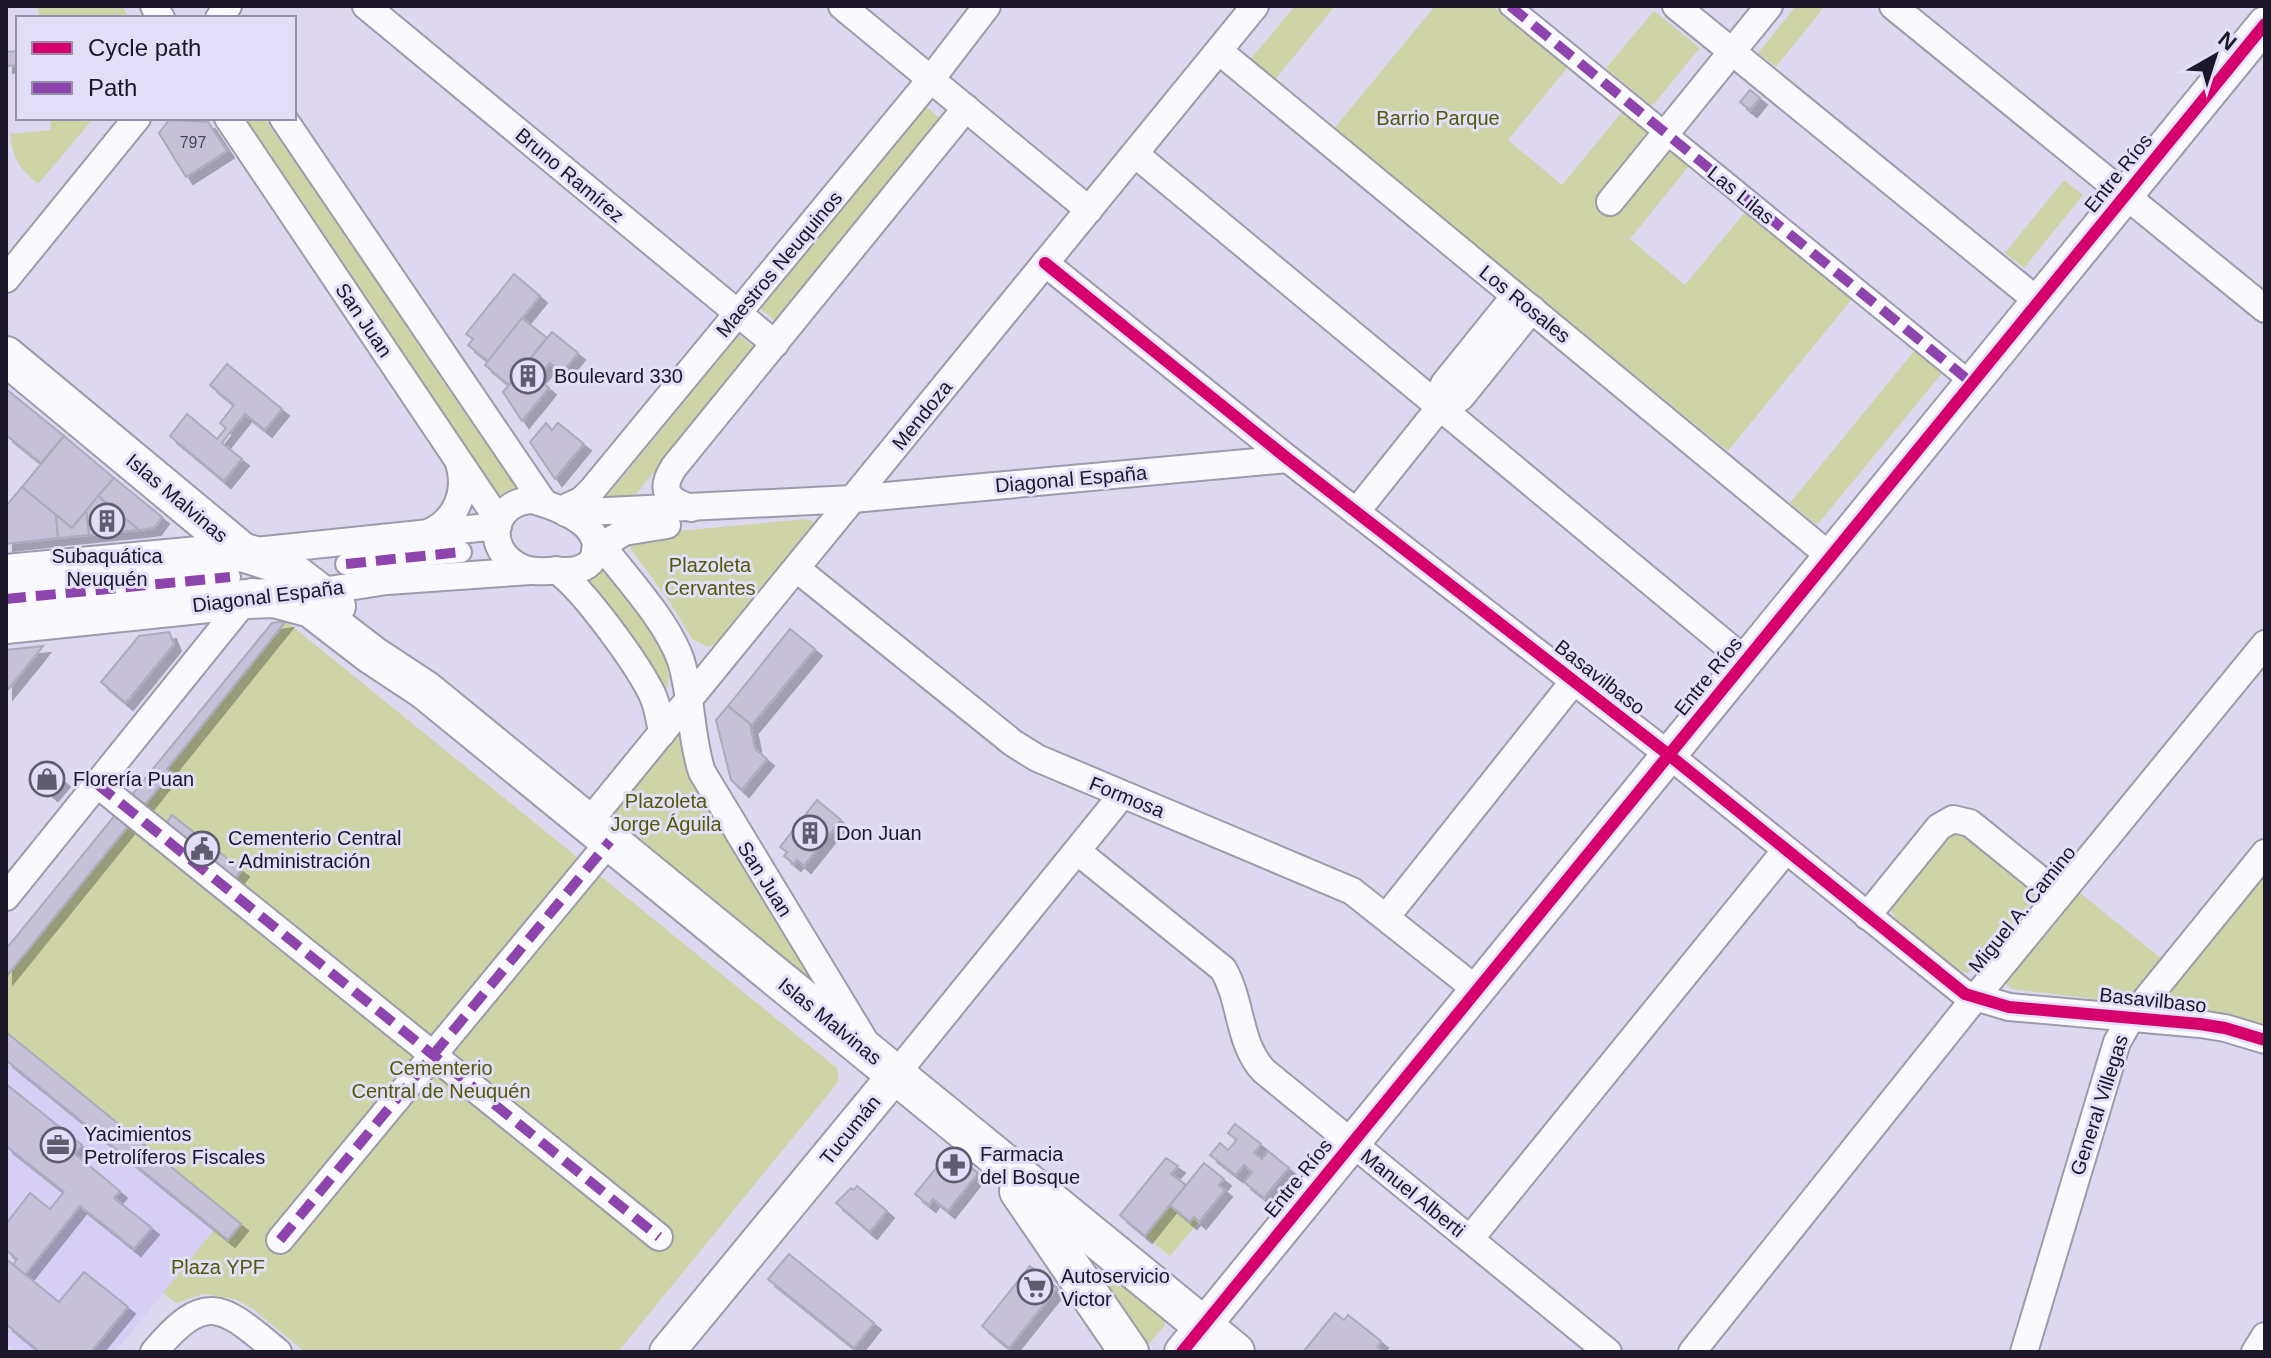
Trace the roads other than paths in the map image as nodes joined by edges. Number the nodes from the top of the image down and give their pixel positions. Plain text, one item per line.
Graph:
1 (366, 6) edge
2 (842, 6) edge
3 (987, 6) edge
4 (1255, 6) edge
5 (1510, 6) edge
6 (1676, 6) edge
7 (1769, 6) edge
8 (1893, 6) edge
9 (2265, 24) edge
10 (1219, 51) junction
11 (1732, 52) junction
12 (931, 79) junction
13 (966, 108) junction
14 (135, 120) edge
15 (229, 120) edge
16 (284, 120) edge
17 (1666, 133) junction
18 (1135, 154) junction
19 (2125, 196) junction
20 (1610, 202) dead end
21 (1089, 210) junction
22 (1045, 263) junction
23 (6, 279) edge
24 (2039, 302) junction
25 (1524, 303) junction
26 (2265, 309) edge
27 (738, 313) junction
28 (775, 344) junction
29 (6, 356) edge
30 (1972, 383) junction
31 (1440, 407) junction
32 (1288, 459) junction
33 (458, 460) junction
34 (853, 499) junction
35 (691, 508) junction
36 (557, 509) junction
37 (1356, 512) junction
38 (499, 524) junction
39 (427, 533) junction
40 (596, 543) junction
41 (461, 552) dead end
42 (1831, 557) junction
43 (346, 564) dead end
44 (797, 569) junction
45 (543, 570) junction
46 (260, 573) junction
47 (6, 574) edge
48 (167, 584) junction
49 (319, 592) junction
50 (6, 599) edge
51 (6, 624) edge
52 (673, 642) junction
53 (2265, 644) edge
54 (729, 651) junction
55 (1746, 661) junction
56 (1574, 681) junction
57 (425, 690) junction
58 (687, 702) junction
59 (662, 733) junction
60 (1669, 755) junction
61 (97, 784) junction
62 (1122, 795) junction
63 (599, 832) junction
64 (1786, 850) junction
65 (1077, 851) junction
66 (2265, 853) edge
67 (11, 881) edge
68 (2059, 895) junction
69 (1387, 916) junction
70 (1867, 916) junction
71 (1477, 990) junction
72 (1975, 998) junction
73 (2131, 1018) junction
74 (2265, 1040) edge
75 (433, 1055) junction
76 (886, 1066) junction
77 (1352, 1144) junction
78 (995, 1156) junction
79 (659, 1237) dead end
80 (1470, 1239) junction
81 (280, 1240) dead end
82 (2265, 1336) edge
83 (1193, 1339) edge
84 (154, 1352) edge
85 (278, 1352) edge
86 (667, 1352) edge
87 (1129, 1352) edge
88 (1235, 1352) edge
89 (1608, 1352) edge
90 (1692, 1352) edge
91 (2024, 1352) edge
92 (2255, 1352) edge

1 - 27 street, Bruno Ramírez
2 - 12 street
3 - 12 street, Maestros Neuquinos
4 - 10 street, Mendoza
5 - 17 street, Las Lilas
6 - 11 street
7 - 11 street
8 - 19 street
9 - 19 street, Entre Ríos
10 - 18 street, Mendoza
10 - 25 street, Los Rosales
11 - 17 street
11 - 24 street
12 - 13 street
12 - 27 street, Maestros Neuquinos
13 - 21 street
13 - 28 street
14 - 23 street
15 - 33 street, San Juan
16 - 36 street
17 - 20 street
17 - 30 street, Las Lilas
18 - 21 street, Mendoza
18 - 31 street
19 - 24 street, Entre Ríos
19 - 26 street
21 - 22 street, Mendoza
22 - 32 street, Basavilbaso
22 - 34 street, Mendoza
24 - 30 street, Entre Ríos
25 - 31 street
25 - 42 street, Los Rosales
27 - 28 street, Bruno Ramírez
27 - 36 street, Maestros Neuquinos
28 - 35 street
29 - 46 main road, Islas Malvinas
30 - 42 street, Entre Ríos
31 - 37 street
31 - 55 street
32 - 34 street, Diagonal España
32 - 37 street, Basavilbaso
33 - 38 street, San Juan
33 - 39 street
34 - 35 street, Diagonal España
34 - 40 street, Diagonal España
34 - 44 street, Mendoza
35 - 36 street, Diagonal España
36 - 38 street, Diagonal España
36 - 40 street
37 - 56 street, Basavilbaso
38 - 39 street, Diagonal España
38 - 45 street
39 - 46 street, Diagonal España
40 - 45 street, Diagonal España
40 - 52 street, San Juan
41 - 43 street
42 - 55 street, Entre Ríos
44 - 54 street, Mendoza
44 - 62 street, Formosa
45 - 49 street, Diagonal España
45 - 59 street
46 - 48 main road, Diagonal España
46 - 48 main road, Diagonal España
46 - 49 main road, Islas Malvinas
46 - 57 main road, Islas Malvinas
46 - 61 street
47 - 48 main road, Diagonal España
48 - 50 street
48 - 51 main road, Diagonal España
49 - 57 main road, Islas Malvinas
52 - 54 street, San Juan
52 - 58 street, San Juan
53 - 68 street, Miguel A. Camino
54 - 58 street, Mendoza
55 - 60 street, Entre Ríos
56 - 60 street, Basavilbaso
56 - 69 street
57 - 63 main road, Islas Malvinas
58 - 59 street, Mendoza
58 - 76 street, San Juan
59 - 63 street, Mendoza
60 - 64 street, Basavilbaso
60 - 71 street, Entre Ríos
61 - 67 street
61 - 75 street
62 - 65 street, Tucumán
62 - 69 street, Formosa
63 - 75 street, Mendoza
63 - 76 main road, Islas Malvinas
64 - 70 street, Basavilbaso
64 - 80 street
65 - 76 street, Tucumán
65 - 77 street, Manuel Alberti
66 - 73 street, General Villegas
68 - 70 street
68 - 72 street, Miguel A. Camino
69 - 71 street, Formosa
70 - 72 street, Basavilbaso
71 - 77 street, Entre Ríos
72 - 73 street, Basavilbaso
72 - 90 street, Miguel A. Camino
73 - 74 street, Basavilbaso
73 - 91 street, General Villegas
75 - 79 street
75 - 81 street, Mendoza
76 - 78 main road, Islas Malvinas
76 - 86 street, Tucumán
77 - 80 street, Manuel Alberti
77 - 83 street, Entre Ríos
78 - 83 main road, Islas Malvinas
78 - 87 main road
80 - 89 street, Manuel Alberti
82 - 92 street
83 - 88 main road, Islas Malvinas
84 - 85 street

